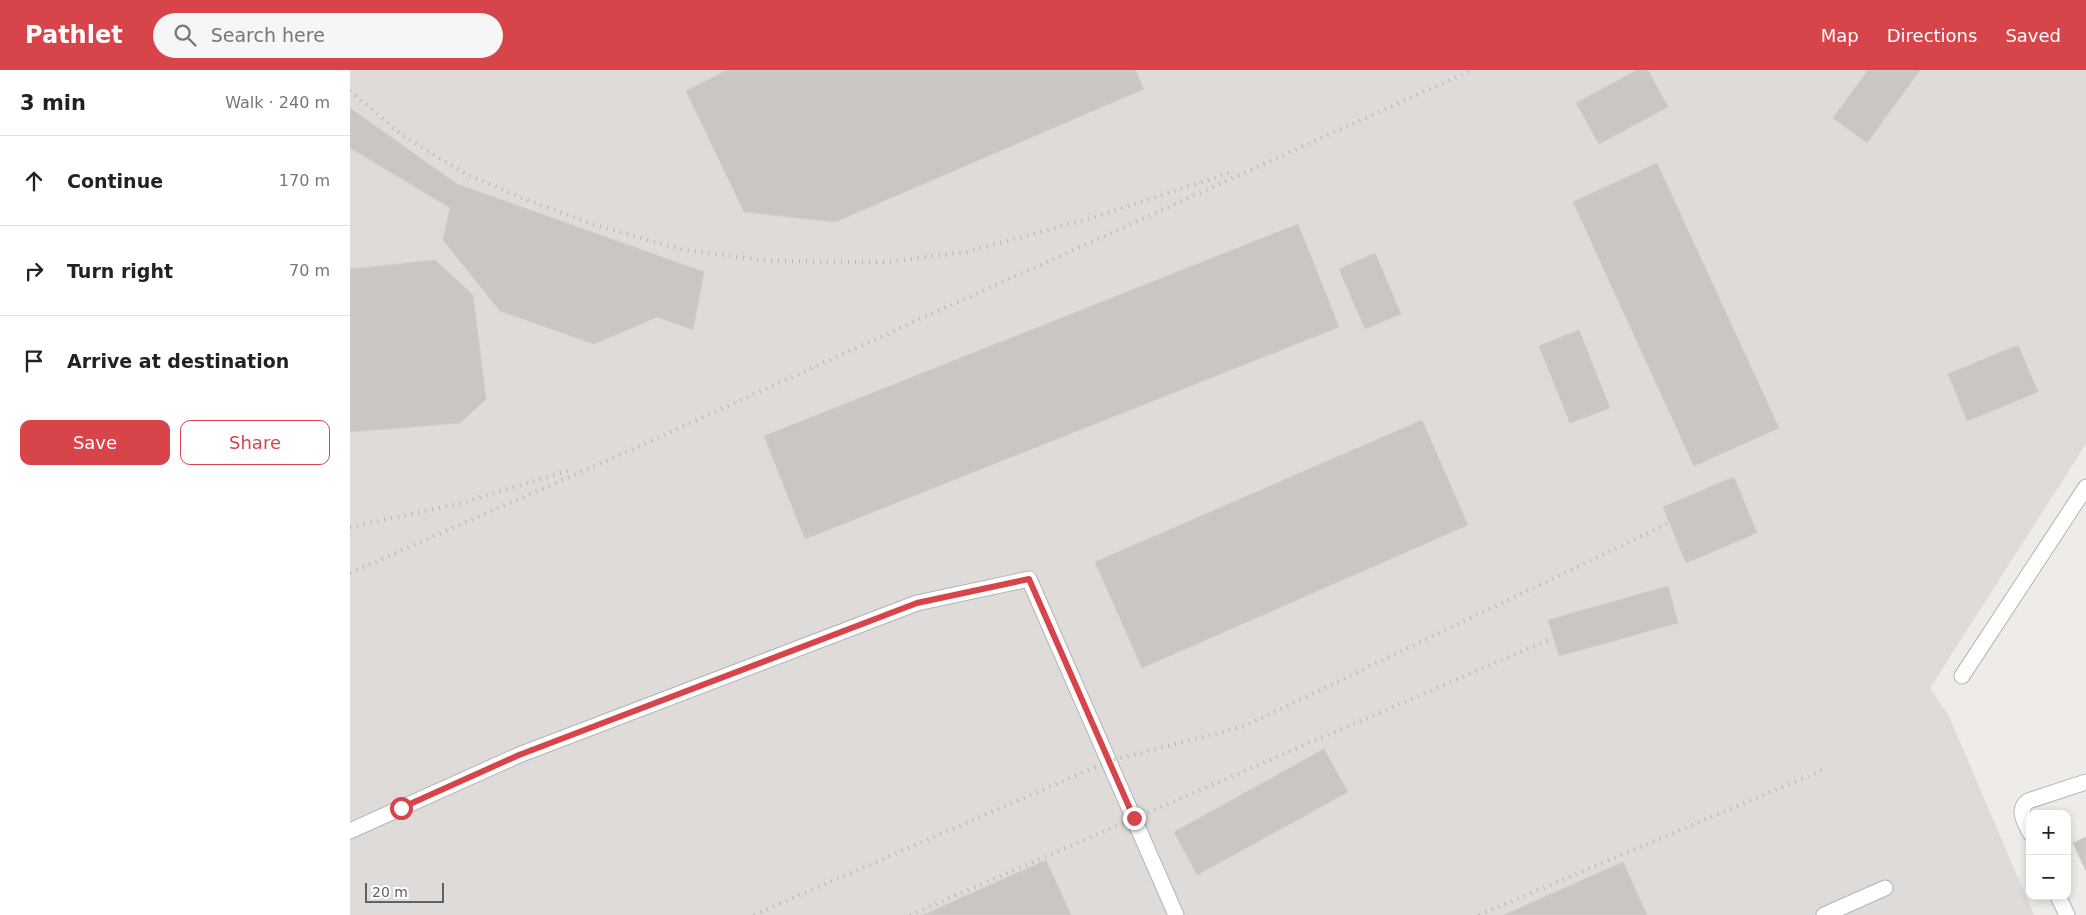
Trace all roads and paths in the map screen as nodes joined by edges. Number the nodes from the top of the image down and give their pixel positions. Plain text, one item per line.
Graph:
1 (2086, 487) edge
2 (1962, 676) dead end
3 (2086, 782) edge
4 (2026, 824) edge
5 (350, 831) edge
6 (1885, 888) dead end
7 (2060, 900) edge
8 (1176, 915) edge
9 (1824, 915) edge
10 (2067, 915) edge

1 - 2 lane
3 - 4 lane
5 - 8 lane
6 - 9 lane
7 - 10 lane

